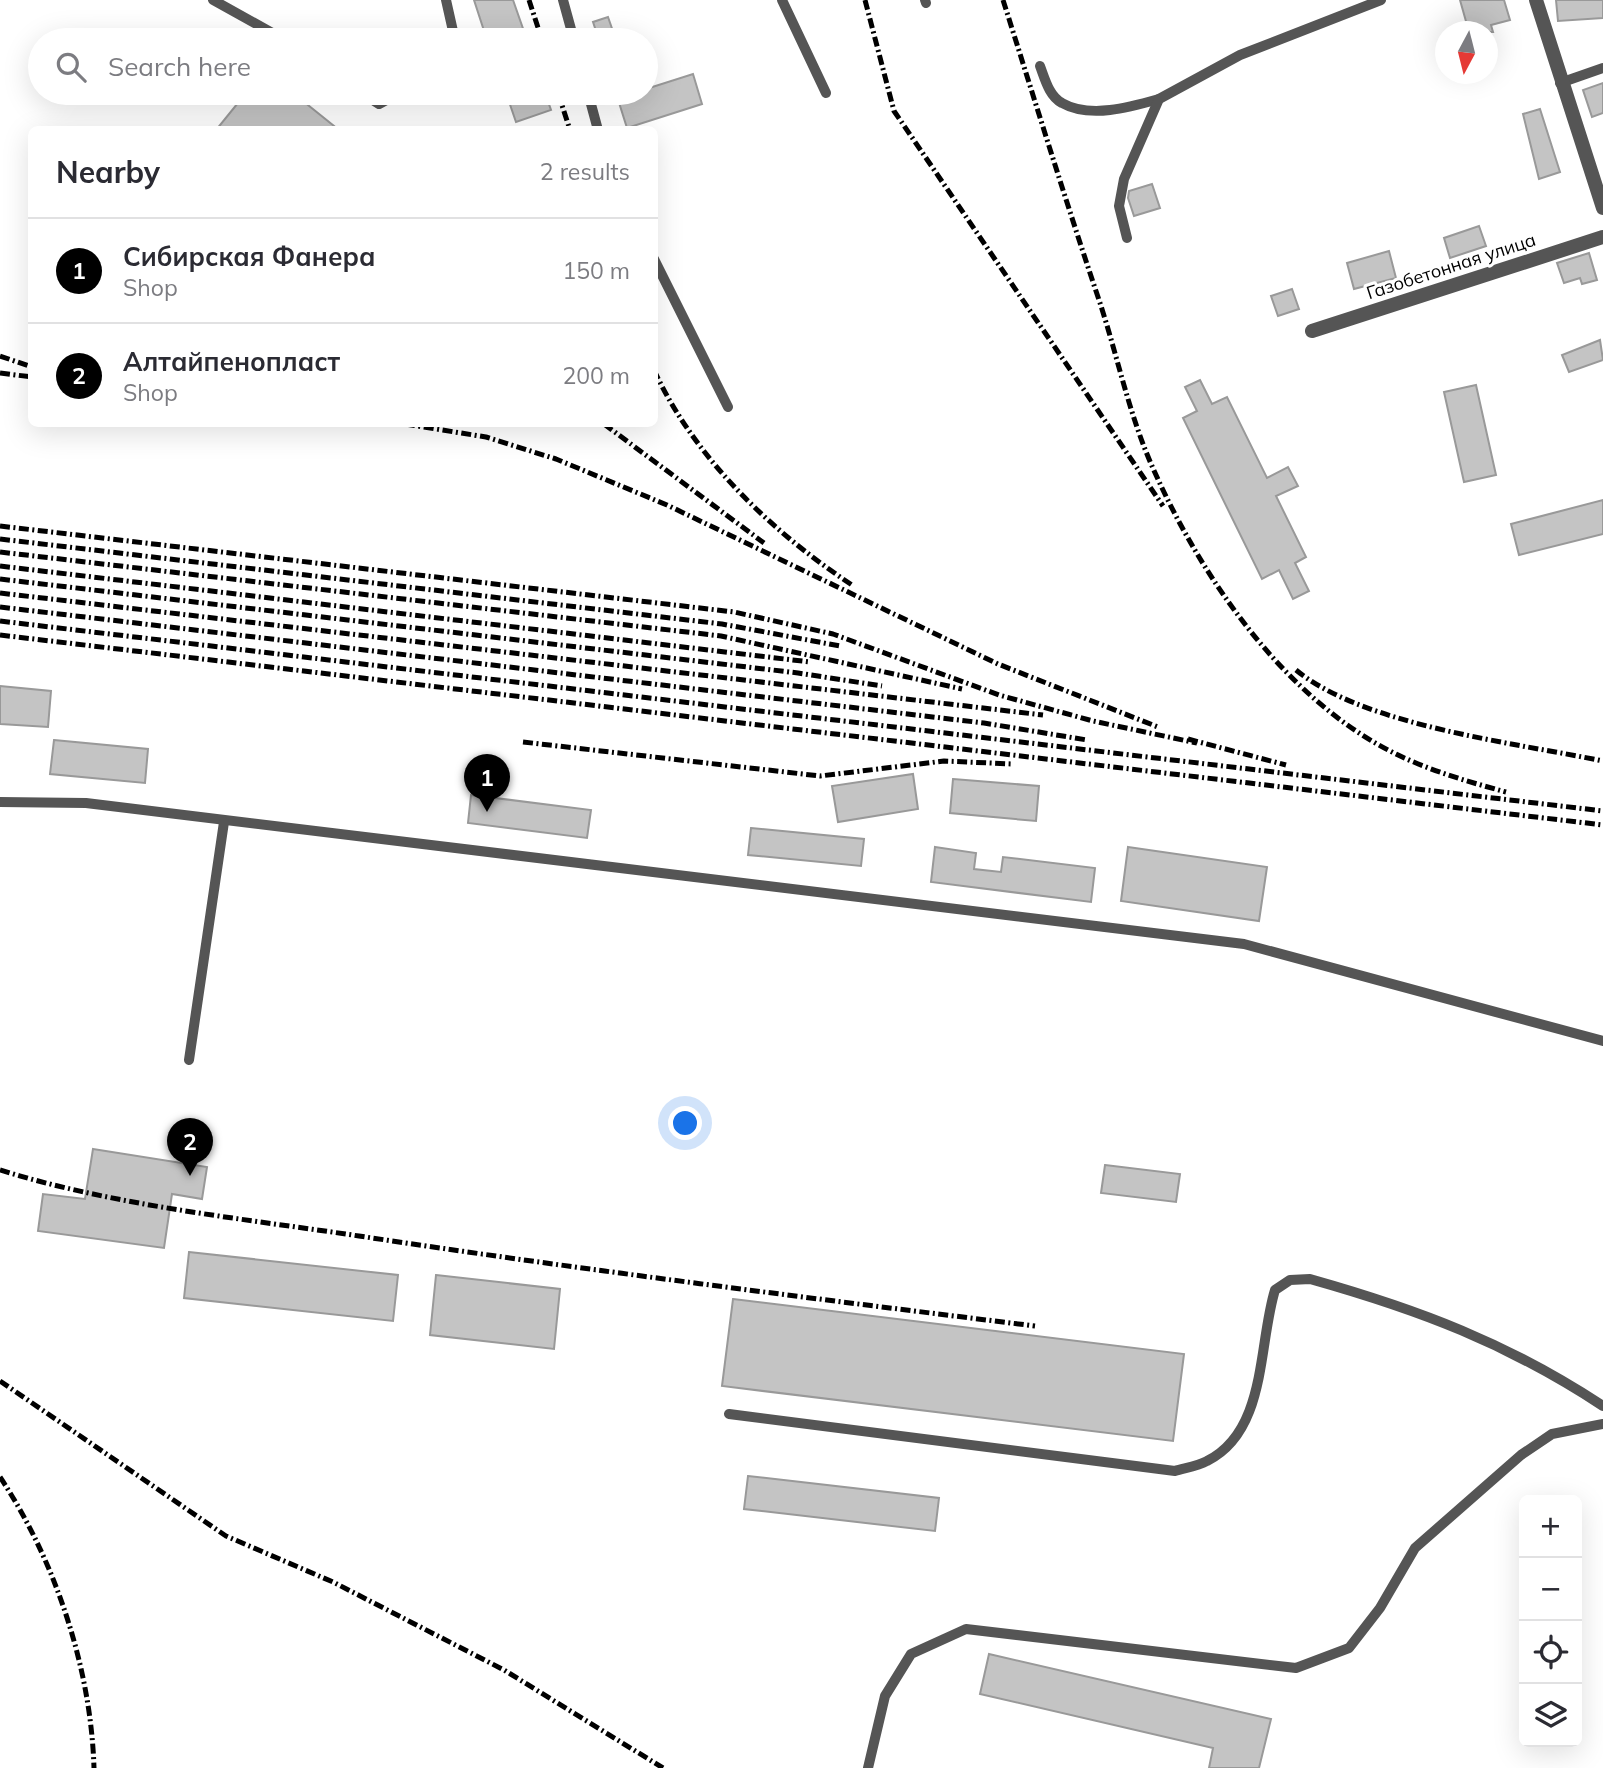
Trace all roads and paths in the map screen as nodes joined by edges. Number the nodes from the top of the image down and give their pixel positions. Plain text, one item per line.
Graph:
1 (213, 0) edge
2 (446, 0) edge
3 (563, 0) edge
4 (782, 0) edge
5 (1381, 0) edge
6 (1536, 0) edge
7 (263, 28) edge
8 (452, 28) edge
9 (571, 28) edge
10 (1040, 66) dead end
11 (1603, 68) edge
12 (1560, 83) junction
13 (826, 93) dead end
14 (1159, 99) junction
15 (591, 105) edge
16 (597, 126) edge
17 (1603, 208) edge
18 (1603, 237) edge
19 (1127, 238) dead end
20 (658, 267) edge
21 (1312, 331) dead end
22 (728, 407) dead end
23 (0, 802) edge
24 (224, 822) junction
25 (1603, 1041) edge
26 (189, 1060) dead end
27 (1603, 1406) edge
28 (729, 1414) dead end
29 (1603, 1424) edge
30 (868, 1768) edge

1 - 7 lane
2 - 8 lane
3 - 9 lane
4 - 13 lane
5 - 14 lane
6 - 12 street
10 - 14 lane
11 - 12 lane
12 - 17 street
14 - 19 lane
15 - 16 lane
18 - 21 street, Газобетонная улица
20 - 22 lane
23 - 24 lane
24 - 25 lane
24 - 26 lane
27 - 28 lane
29 - 30 lane

